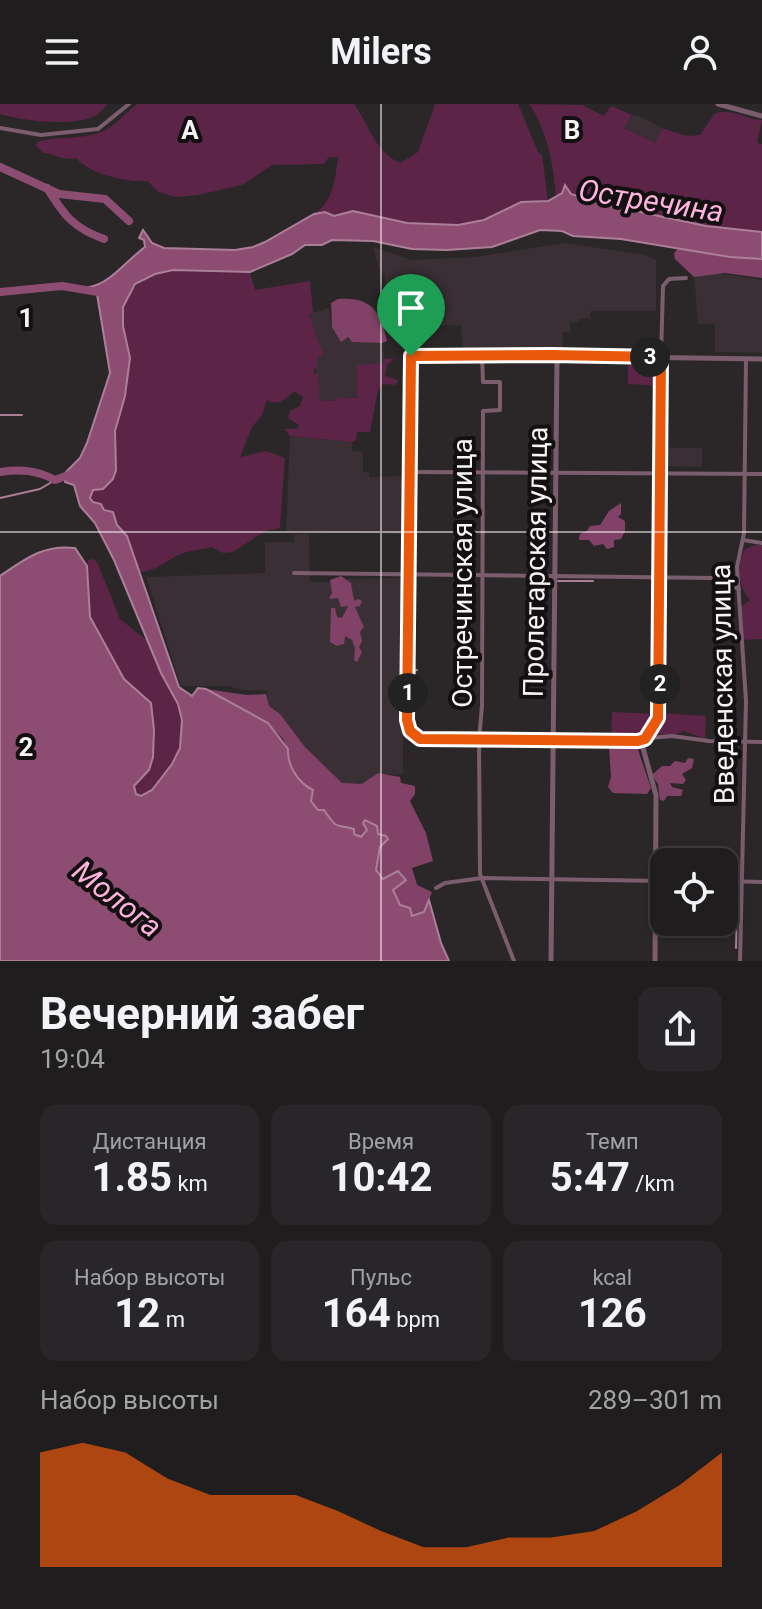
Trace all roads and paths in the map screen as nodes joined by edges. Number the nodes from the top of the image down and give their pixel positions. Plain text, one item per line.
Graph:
1 (129, 104) edge
2 (718, 104) edge
3 (762, 116) edge
4 (0, 128) edge
5 (686, 278) dead end
6 (482, 356) junction
7 (557, 356) junction
8 (661, 357) junction
9 (746, 359) junction
10 (762, 359) edge
11 (483, 471) junction
12 (411, 472) junction
13 (555, 472) junction
14 (661, 473) junction
15 (746, 474) junction
16 (762, 474) edge
17 (743, 540) junction
18 (762, 543) edge
19 (294, 573) dead end
20 (410, 576) junction
21 (482, 576) junction
22 (554, 577) junction
23 (660, 578) junction
24 (739, 589) junction
25 (645, 739) junction
26 (479, 740) junction
27 (553, 741) junction
28 (745, 742) junction
29 (762, 742) edge
30 (656, 848) edge
31 (551, 877) junction
32 (482, 878) junction
33 (650, 881) edge
34 (738, 882) edge
35 (741, 882) junction
36 (762, 882) edge
37 (436, 888) dead end
38 (655, 936) edge
39 (514, 961) edge
40 (551, 961) edge
41 (655, 961) edge
42 (740, 961) edge

1 - 4 street
2 - 3 street
5 - 8 street
6 - 7 street
6 - 11 street, Остречинская улица
6 - 12 street
7 - 8 street
7 - 13 street, Пролетарская улица
8 - 9 street
8 - 14 street
9 - 10 street
9 - 15 street, Введенская улица
11 - 12 street
11 - 13 street
11 - 21 street, Остречинская улица
12 - 20 street
13 - 14 street
13 - 22 street, Пролетарская улица
14 - 15 street
14 - 23 street
15 - 16 street
15 - 17 street, Введенская улица
17 - 18 street
17 - 24 street, Введенская улица
19 - 20 street
20 - 21 street
20 - 26 street
21 - 22 street
21 - 26 street, Остречинская улица
22 - 23 street
22 - 27 street, Пролетарская улица
23 - 24 street
23 - 25 street
24 - 28 street, Введенская улица
25 - 27 street
25 - 28 street
25 - 30 street
26 - 27 street
26 - 32 street, Остречинская улица
27 - 31 street, Пролетарская улица
28 - 29 street
28 - 35 street, Введенская улица
31 - 32 street
31 - 33 street
31 - 40 street, Пролетарская улица
32 - 37 street
32 - 39 street, Остречинская улица
34 - 35 street
35 - 36 street
35 - 42 street, Введенская улица
38 - 41 street

